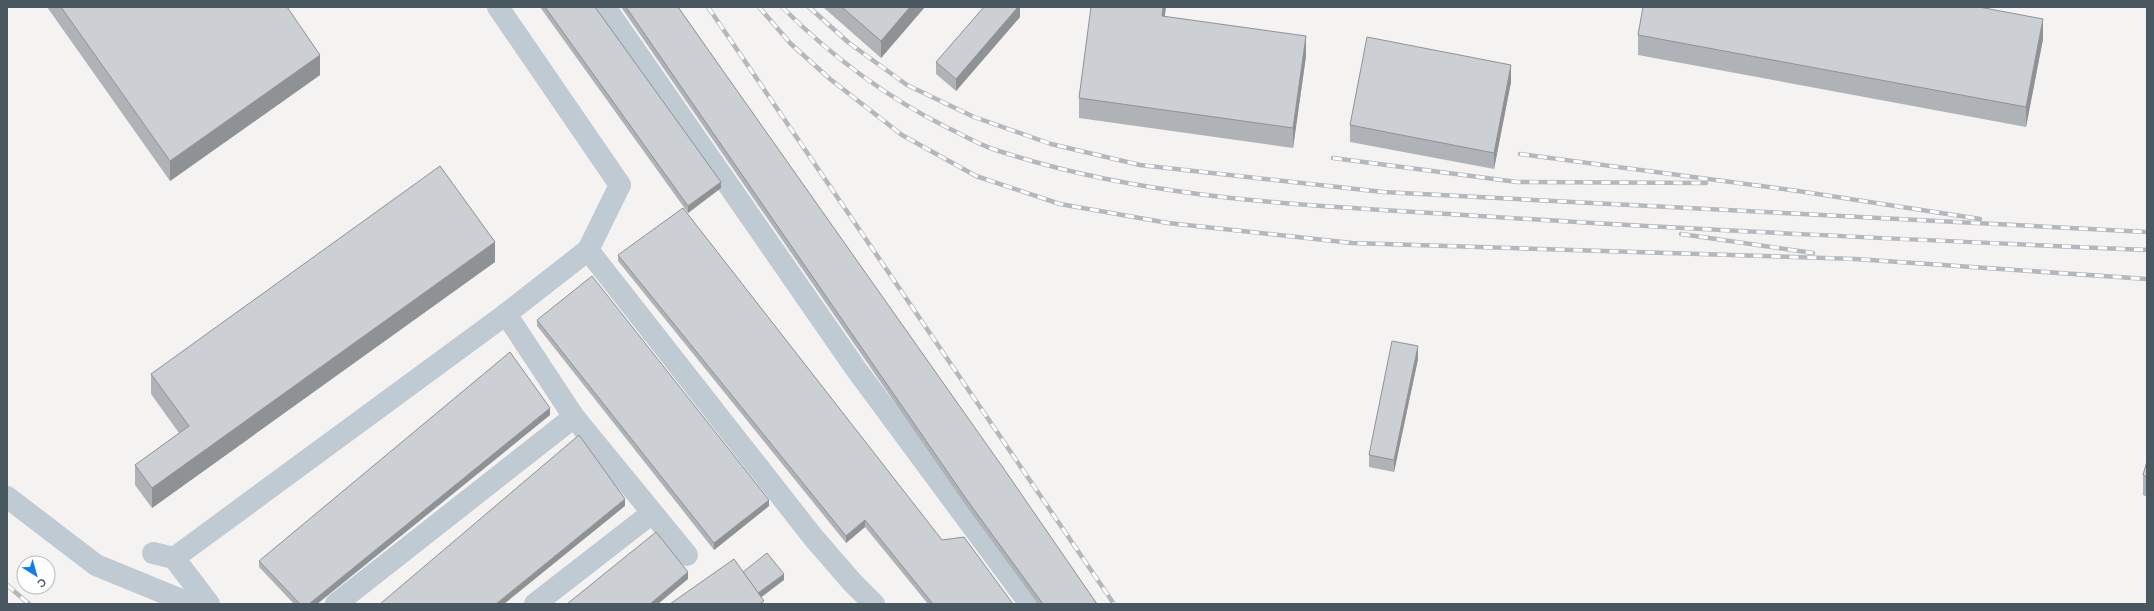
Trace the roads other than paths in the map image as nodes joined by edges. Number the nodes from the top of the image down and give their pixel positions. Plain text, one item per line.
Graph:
1 (498, 7) edge
2 (605, 7) edge
3 (588, 250) junction
4 (506, 314) junction
5 (574, 417) junction
6 (7, 497) edge
7 (652, 513) junction
8 (153, 553) dead end
9 (687, 555) dead end
10 (174, 558) junction
11 (191, 604) edge
12 (209, 604) edge
13 (336, 604) edge
14 (535, 604) edge
15 (874, 604) edge
16 (1030, 604) edge

1 - 3 lane
2 - 16 lane
3 - 4 lane
3 - 15 lane
4 - 5 lane
4 - 10 lane
5 - 7 lane
5 - 13 lane
6 - 11 lane
7 - 9 lane
7 - 14 lane
8 - 10 lane
10 - 12 lane

